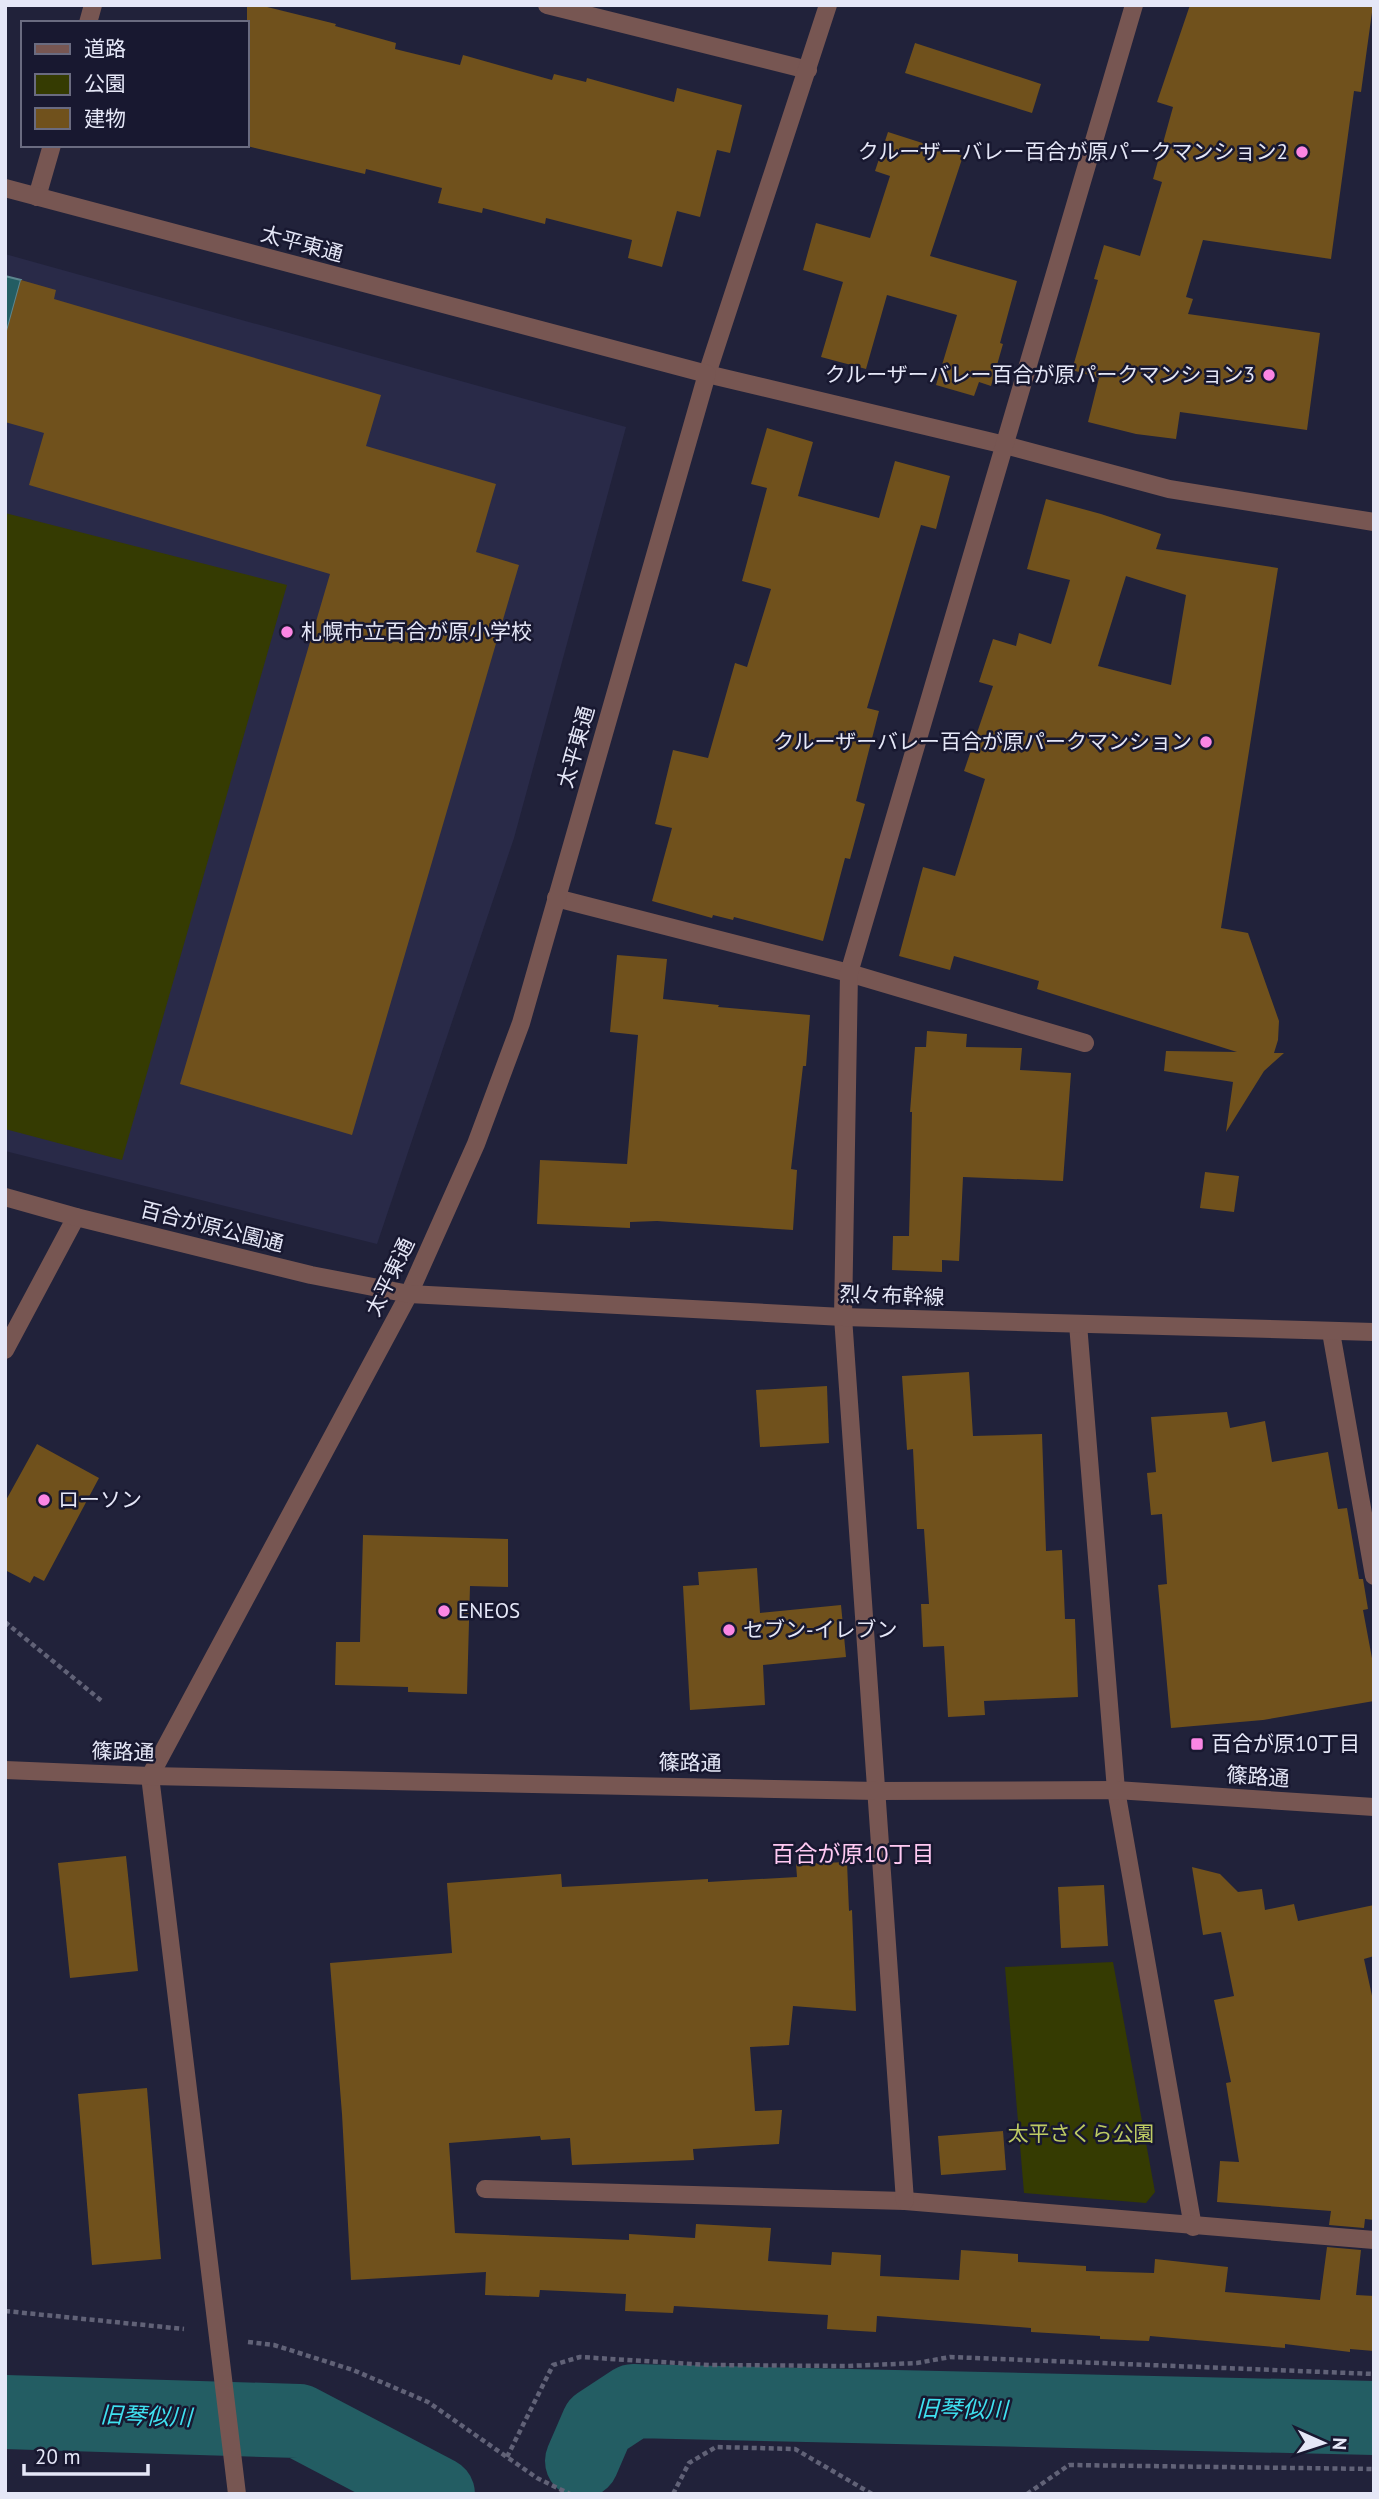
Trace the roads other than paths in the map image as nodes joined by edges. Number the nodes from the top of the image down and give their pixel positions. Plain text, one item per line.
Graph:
1 (547, 5) edge
2 (828, 5) edge
3 (1134, 5) edge
4 (808, 70) junction
5 (51, 147) edge
6 (5, 188) edge
7 (37, 197) junction
8 (707, 374) junction
9 (1005, 444) junction
10 (1374, 522) edge
11 (556, 898) junction
12 (849, 973) junction
13 (1085, 1043) dead end
14 (5, 1197) edge
15 (76, 1217) junction
16 (409, 1294) junction
17 (843, 1317) junction
18 (1078, 1324) junction
19 (1331, 1332) junction
20 (1374, 1332) edge
21 (5, 1350) edge
22 (1374, 1576) edge
23 (5, 1770) edge
24 (150, 1776) junction
25 (1116, 1790) junction
26 (877, 1791) junction
27 (1374, 1807) edge
28 (485, 2189) dead end
29 (905, 2201) junction
30 (1193, 2227) junction
31 (1374, 2240) edge
32 (237, 2494) edge

1 - 4 street
2 - 4 street
3 - 9 street
4 - 8 street
5 - 7 street
6 - 7 street, 太平東通
7 - 8 street, 太平東通
8 - 9 street
8 - 11 street, 太平東通
9 - 10 street
9 - 12 street
11 - 12 street
11 - 16 street, 太平東通
12 - 13 street
12 - 17 street
14 - 15 street, 百合が原公園通
15 - 16 street, 百合が原公園通
15 - 21 street
16 - 17 street, 烈々布幹線
16 - 24 street, 太平東通
17 - 18 street, 烈々布幹線
17 - 26 street
18 - 19 street, 烈々布幹線
18 - 25 street
19 - 20 street, 烈々布幹線
19 - 22 street
23 - 24 street, 篠路通
24 - 26 street, 篠路通
24 - 32 street
25 - 26 street, 篠路通
25 - 27 street, 篠路通
25 - 30 street
26 - 29 street
28 - 29 street
29 - 30 street
30 - 31 street

